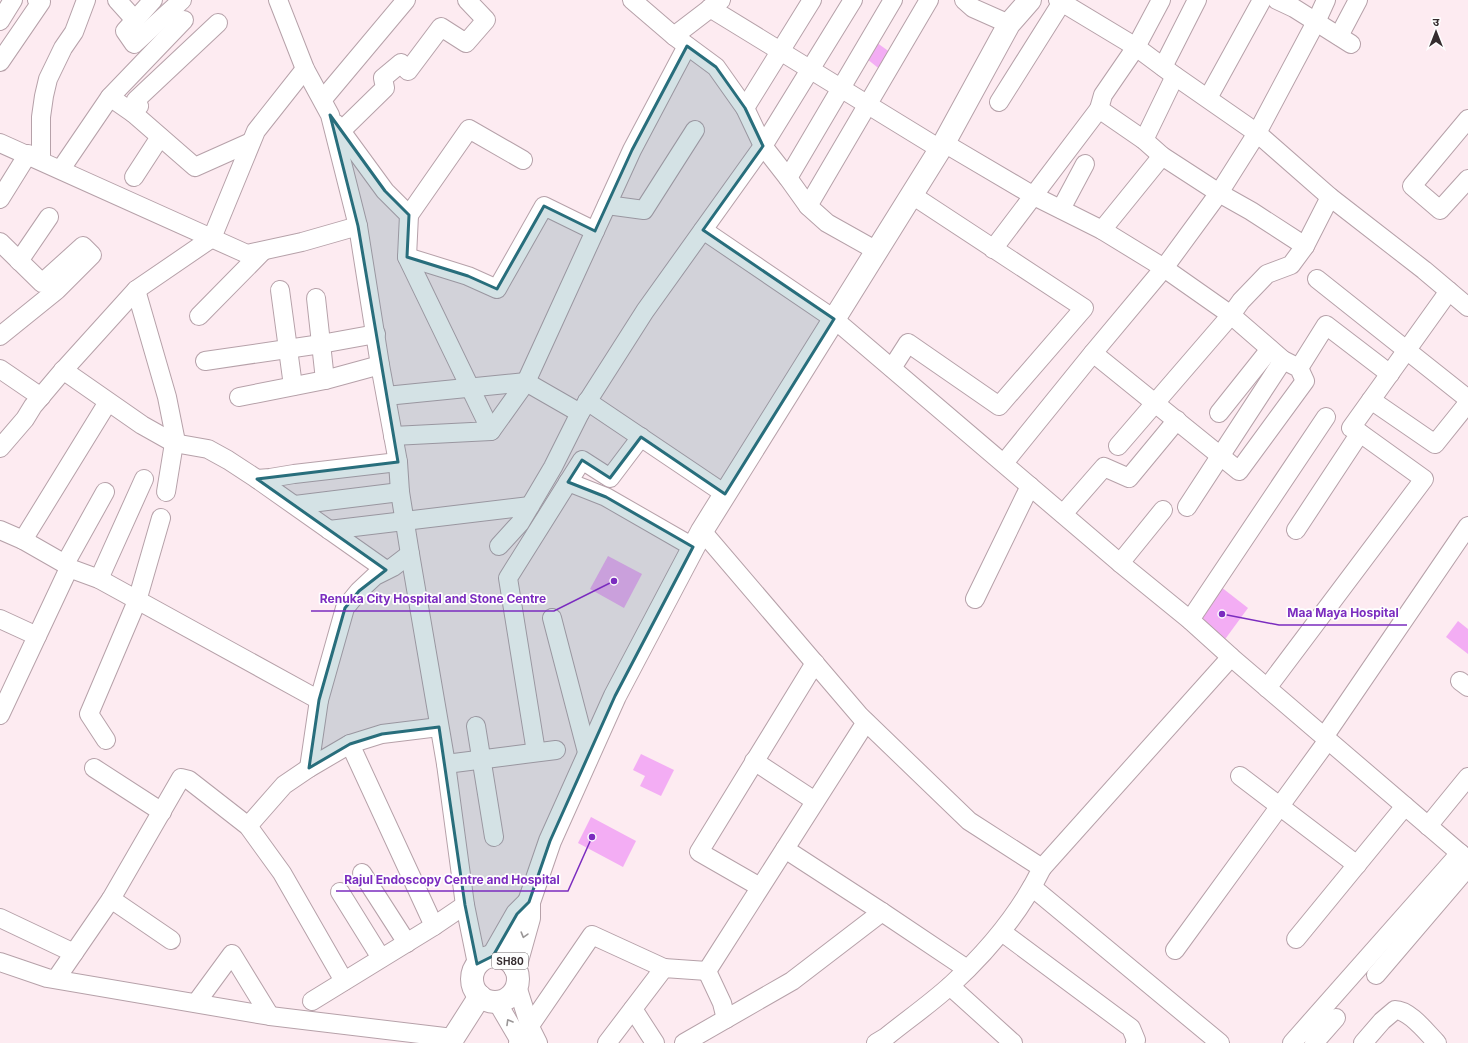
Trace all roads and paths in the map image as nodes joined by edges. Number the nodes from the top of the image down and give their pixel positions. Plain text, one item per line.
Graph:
1 (13, 0) edge
2 (37, 0) edge
3 (86, 0) edge
4 (117, 0) edge
5 (154, 0) edge
6 (182, 0) edge
7 (278, 0) edge
8 (406, 0) edge
9 (467, 0) edge
10 (812, 0) edge
11 (853, 0) edge
12 (893, 0) edge
13 (929, 0) edge
14 (964, 0) edge
15 (1030, 0) edge
16 (1161, 0) edge
17 (1197, 0) edge
18 (1262, 0) edge
19 (1277, 0) edge
20 (1326, 0) edge
21 (1358, 0) edge
22 (1060, 1) edge
23 (640, 3) edge
24 (716, 4) edge
25 (135, 20) junction
26 (184, 20) dead end
27 (0, 21) edge
28 (1316, 22) junction
29 (218, 23) dead end
30 (1009, 24) junction
31 (681, 41) junction
32 (1136, 46) junction
33 (780, 52) junction
34 (0, 62) edge
35 (304, 69) junction
36 (810, 70) junction
37 (1169, 71) junction
38 (841, 88) junction
39 (110, 97) junction
40 (1208, 98) junction
41 (999, 102) dead end
42 (868, 105) junction
43 (326, 107) junction
44 (745, 108) junction
45 (1099, 109) junction
46 (133, 113) junction
47 (1468, 119) edge
48 (695, 130) dead end
49 (341, 131) junction
50 (1257, 133) junction
51 (160, 137) junction
52 (1144, 140) junction
53 (0, 142) edge
54 (251, 142) junction
55 (763, 146) junction
56 (942, 146) junction
57 (1162, 156) junction
58 (34, 157) junction
59 (523, 160) dead end
60 (1085, 164) dead end
61 (61, 169) junction
62 (134, 177) dead end
63 (788, 178) junction
64 (1468, 179) edge
65 (1219, 193) junction
66 (912, 195) junction
67 (1034, 196) junction
68 (1330, 197) junction
69 (0, 199) edge
70 (607, 205) junction
71 (808, 206) junction
72 (1061, 209) junction
73 (409, 215) junction
74 (49, 217) dead end
75 (358, 226) junction
76 (703, 230) junction
77 (1102, 230) junction
78 (595, 231) junction
79 (212, 238) junction
80 (0, 242) edge
81 (1305, 246) junction
82 (993, 249) junction
83 (263, 251) junction
84 (877, 251) junction
85 (407, 257) junction
86 (19, 261) junction
87 (1164, 268) junction
88 (1317, 279) dead end
89 (136, 290) junction
90 (280, 290) dead end
91 (1449, 291) junction
92 (316, 298) dead end
93 (1468, 307) edge
94 (1232, 315) junction
95 (199, 316) dead end
96 (834, 319) junction
97 (376, 334) junction
98 (0, 336) edge
99 (321, 344) junction
100 (288, 349) junction
101 (1407, 350) junction
102 (1093, 353) junction
103 (1284, 359) junction
104 (205, 362) dead end
105 (380, 365) junction
106 (892, 368) junction
107 (0, 370) edge
108 (63, 370) junction
109 (1390, 374) junction
110 (325, 380) junction
111 (526, 382) junction
112 (293, 386) junction
113 (470, 388) junction
114 (386, 396) junction
115 (40, 397) junction
116 (239, 397) dead end
117 (1468, 399) edge
118 (1371, 400) junction
119 (108, 402) junction
120 (1155, 403) junction
121 (1468, 403) edge
122 (584, 407) junction
123 (1219, 413) dead end
124 (1326, 417) dead end
125 (1176, 420) junction
126 (491, 431) junction
127 (1360, 433) junction
128 (393, 436) junction
129 (641, 437) junction
130 (174, 443) junction
131 (1118, 446) dead end
132 (0, 448) edge
133 (1221, 456) junction
134 (398, 462) junction
135 (1004, 464) junction
136 (144, 479) dead end
137 (257, 479) junction
138 (568, 482) junction
139 (1030, 486) junction
140 (105, 492) dead end
141 (166, 492) dead end
142 (400, 492) junction
143 (725, 494) junction
144 (294, 505) junction
145 (530, 506) junction
146 (1187, 507) dead end
147 (1163, 510) dead end
148 (1063, 514) junction
149 (161, 518) dead end
150 (405, 521) junction
151 (1468, 526) edge
152 (0, 530) edge
153 (329, 530) junction
154 (1296, 530) dead end
155 (697, 539) junction
156 (23, 540) junction
157 (499, 546) dead end
158 (410, 554) junction
159 (1120, 563) junction
160 (67, 566) junction
161 (386, 570) junction
162 (99, 579) junction
163 (975, 599) dead end
164 (137, 601) junction
165 (552, 618) dead end
166 (0, 619) edge
167 (1190, 620) junction
168 (37, 636) junction
169 (1231, 657) junction
170 (814, 663) junction
171 (1267, 688) junction
172 (319, 700) junction
173 (0, 715) edge
174 (866, 722) junction
175 (476, 726) dead end
176 (439, 727) junction
177 (1326, 739) junction
178 (106, 740) dead end
179 (350, 744) junction
180 (556, 750) dead end
181 (536, 752) junction
182 (588, 756) junction
183 (481, 759) junction
184 (754, 761) junction
185 (446, 764) junction
186 (94, 768) dead end
187 (309, 768) junction
188 (1240, 776) dead end
189 (1468, 777) edge
190 (815, 801) junction
191 (1280, 806) junction
192 (1405, 806) junction
193 (162, 812) junction
194 (248, 826) junction
195 (1428, 826) junction
196 (494, 837) dead end
197 (785, 849) junction
198 (1465, 860) edge
199 (1357, 865) junction
200 (1042, 868) junction
201 (362, 873) dead end
202 (760, 887) junction
203 (1032, 887) junction
204 (340, 892) dead end
205 (111, 899) junction
206 (529, 902) junction
207 (465, 905) junction
208 (882, 912) junction
209 (0, 918) edge
210 (434, 926) junction
211 (1002, 932) junction
212 (1296, 939) dead end
213 (171, 940) dead end
214 (407, 942) junction
215 (1175, 950) dead end
216 (74, 953) junction
217 (381, 958) junction
218 (485, 960) junction
219 (0, 962) edge
220 (664, 968) junction
221 (967, 969) junction
222 (707, 971) junction
223 (1376, 975) dead end
224 (516, 977) junction
225 (56, 979) junction
226 (344, 981) junction
227 (950, 986) junction
228 (488, 999) junction
229 (312, 1001) dead end
230 (196, 1003) junction
231 (633, 1009) junction
232 (270, 1016) junction
233 (726, 1018) junction
234 (1336, 1018) dead end
235 (522, 1038) edge
236 (451, 1040) edge
237 (887, 1040) edge
238 (538, 1043) edge
239 (607, 1043) edge
240 (655, 1043) edge
241 (684, 1043) edge
242 (1013, 1043) edge
243 (1135, 1043) edge
244 (1220, 1043) edge
245 (1292, 1043) edge
246 (1314, 1043) edge
247 (1363, 1043) edge
248 (1437, 1043) edge

1 - 27 street
2 - 34 street
3 - 58 street
4 - 25 street
5 - 25 street
6 - 25 street
7 - 35 street
8 - 43 street
9 - 49 street
10 - 33 street
11 - 36 street
12 - 38 street
13 - 42 street
14 - 30 street
15 - 30 main road
16 - 32 street
17 - 37 street
18 - 40 street
19 - 28 street
20 - 28 street
21 - 28 street
22 - 32 street
22 - 41 street
23 - 31 street
24 - 31 street
24 - 33 street
26 - 39 street
28 - 50 street
29 - 46 street
30 - 56 main road
31 - 44 street
31 - 70 street
32 - 37 street
32 - 45 street
33 - 36 street
33 - 44 street
35 - 43 street
35 - 54 street
36 - 38 street
36 - 55 street
37 - 40 street
37 - 52 street
38 - 42 street
38 - 63 street
39 - 46 street
39 - 61 street
40 - 50 street
42 - 56 street
42 - 71 street
43 - 49 street
43 - 75 street
44 - 55 street
45 - 52 street
45 - 67 street
46 - 51 street
47 - 64 street
48 - 70 street
49 - 73 street
50 - 65 street
50 - 68 street
51 - 54 street
51 - 62 street
52 - 57 street
53 - 58 street
54 - 79 street
55 - 63 street
55 - 76 street
56 - 66 main road
56 - 67 street
57 - 65 street
57 - 77 street
58 - 61 street
58 - 69 street
59 - 73 street
60 - 72 street
61 - 79 street
63 - 71 street
65 - 81 street
65 - 87 street
66 - 82 street
66 - 84 main road
67 - 72 street
67 - 82 street
68 - 81 street
68 - 91 street
70 - 78 street
71 - 84 street
72 - 77 street
73 - 85 street
74 - 86 street
75 - 83 street
75 - 97 street
76 - 96 street
76 - 122 street
77 - 87 street
78 - 85 street
78 - 111 street
79 - 83 street
79 - 89 street
80 - 86 street
81 - 94 street
82 - 106 street
83 - 95 street
84 - 96 main road
85 - 113 street
86 - 98 street
87 - 94 street
87 - 102 street
88 - 101 street
89 - 108 street
89 - 130 street
90 - 100 street
91 - 93 street
91 - 101 street
92 - 99 street
94 - 103 street
94 - 120 street
96 - 106 street
96 - 143 main road
97 - 99 street
97 - 105 street
99 - 100 street
99 - 110 street
100 - 104 street
100 - 112 street
101 - 109 street
101 - 117 street
102 - 120 street
102 - 135 street
103 - 109 street
103 - 123 street
103 - 133 street
103 - 133 street
105 - 110 street
105 - 114 street
106 - 135 street
107 - 115 street
108 - 115 street
108 - 119 street
109 - 118 street
110 - 112 street
111 - 113 street
111 - 122 street
111 - 126 street
112 - 116 street
113 - 114 street
113 - 126 street
114 - 128 street
115 - 132 street
118 - 121 street
118 - 127 street
119 - 130 street
119 - 156 street
120 - 125 street
120 - 131 street
122 - 129 street
122 - 145 street
124 - 167 street
125 - 133 street
125 - 148 street
126 - 128 street
127 - 154 street
127 - 171 street
128 - 134 street
129 - 138 street
129 - 143 street
130 - 137 street
130 - 141 street
133 - 146 street
134 - 137 street
134 - 142 street
135 - 139 street
136 - 162 street
137 - 144 street
138 - 155 street
138 - 181 street
139 - 148 street
139 - 163 street
140 - 160 street
142 - 144 street
142 - 150 street
143 - 155 main road
144 - 153 street
145 - 150 street
145 - 157 street
147 - 159 street
148 - 159 street
149 - 164 street
150 - 153 street
150 - 158 street
151 - 177 street
152 - 156 street
153 - 161 street
155 - 170 street
155 - 182 main road
156 - 160 street
158 - 161 street
158 - 176 street
159 - 167 street
160 - 162 street
160 - 168 street
161 - 172 street
162 - 164 street
164 - 172 street
164 - 178 street
165 - 182 street
166 - 168 street
167 - 169 street
168 - 173 street
169 - 171 street
169 - 200 street
170 - 174 street
170 - 184 street
171 - 177 street
172 - 187 street
174 - 190 street
174 - 200 street
175 - 183 street
176 - 179 street
176 - 185 street
177 - 191 street
177 - 192 street
179 - 187 street
179 - 210 street
180 - 181 street
181 - 183 street
182 - 206 main road
183 - 185 street
183 - 196 street
184 - 190 street
184 - 202 street
185 - 207 street
186 - 193 street
187 - 194 street
188 - 191 street
189 - 195 street
190 - 197 street
191 - 199 street
191 - 215 street
192 - 195 street
192 - 199 street
193 - 194 street
193 - 205 street
194 - 226 street
195 - 198 street
197 - 202 street
197 - 208 street
198 - 223 street
198 - 245 street
199 - 212 street
200 - 203 street
201 - 214 street
202 - 222 street
203 - 211 street
203 - 244 street
204 - 217 street
205 - 213 street
205 - 216 street
206 - 218 main road
206 -> 224 main road
207 - 210 street
207 - 218 street
208 - 221 street
208 - 233 street
209 - 216 street
210 - 214 street
211 - 221 street
211 - 243 street
214 - 217 street
216 - 225 street
217 - 226 street
218 - 224 main road, SH80
218 - 228 main road, SH80
219 - 225 street
220 - 222 street
220 - 231 street
220 - 235 street
221 - 227 street
222 - 233 street
224 - 228 main road
224 - 235 street
225 - 230 street
226 - 229 street
227 - 237 street
227 - 242 street
235 -> 228 street
228 - 236 main road
230 - 232 street
230 - 232 street
231 - 239 street
231 - 240 street
232 - 236 street
233 - 241 street
234 - 246 street
235 - 238 street
247 - 248 street

